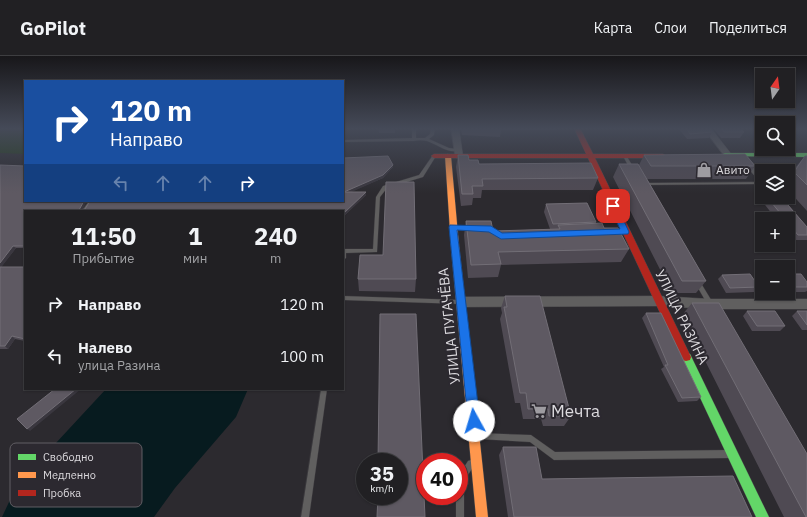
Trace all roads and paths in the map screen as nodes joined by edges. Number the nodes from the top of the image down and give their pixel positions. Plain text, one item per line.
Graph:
1 (449, 150) edge
2 (458, 150) edge
3 (587, 150) edge
4 (724, 150) edge
5 (458, 153) junction
6 (807, 154) edge
7 (728, 155) junction
8 (434, 156) joint
9 (448, 156) junction
10 (590, 156) junction
11 (625, 156) junction
12 (675, 156) edge
13 (713, 156) edge
14 (741, 156) junction
15 (755, 171) edge
16 (635, 173) edge
17 (638, 179) edge
18 (755, 183) edge
19 (641, 184) junction
20 (645, 191) edge
21 (344, 251) edge
22 (694, 277) edge
23 (344, 298) edge
24 (658, 301) junction
25 (461, 302) junction
26 (807, 304) edge
27 (712, 307) junction
28 (324, 390) edge
29 (476, 436) junction
30 (732, 454) junction
31 (477, 455) junction
32 (305, 517) edge
33 (460, 517) edge
34 (482, 517) edge
35 (763, 517) edge

1 - 5 lane
2 - 5 street
3 - 10 street, УЛИЦА РАЗИНА
4 - 7 street
5 - 9 street
5 - 10 street
6 - 14 street
7 - 13 street
7 - 14 street
8 - 9 street
8 - 21 lane
9 - 25 street, УЛИЦА ПУГАЧЁВА
10 - 11 street
10 - 24 street, УЛИЦА РАЗИНА
11 - 12 street
11 - 16 lane
14 - 15 street
17 - 19 lane
18 - 19 lane
19 - 20 lane
22 - 27 lane
23 - 25 lane
24 - 25 street
24 - 27 street
24 - 30 street, УЛИЦА РАЗИНА
25 - 29 street, УЛИЦА ПУГАЧЁВА
26 - 27 street
28 - 32 lane
29 - 30 lane
29 - 31 street, УЛИЦА ПУГАЧЁВА
30 - 35 street, УЛИЦА РАЗИНА
31 - 33 lane
31 - 34 street, УЛИЦА ПУГАЧЁВА

